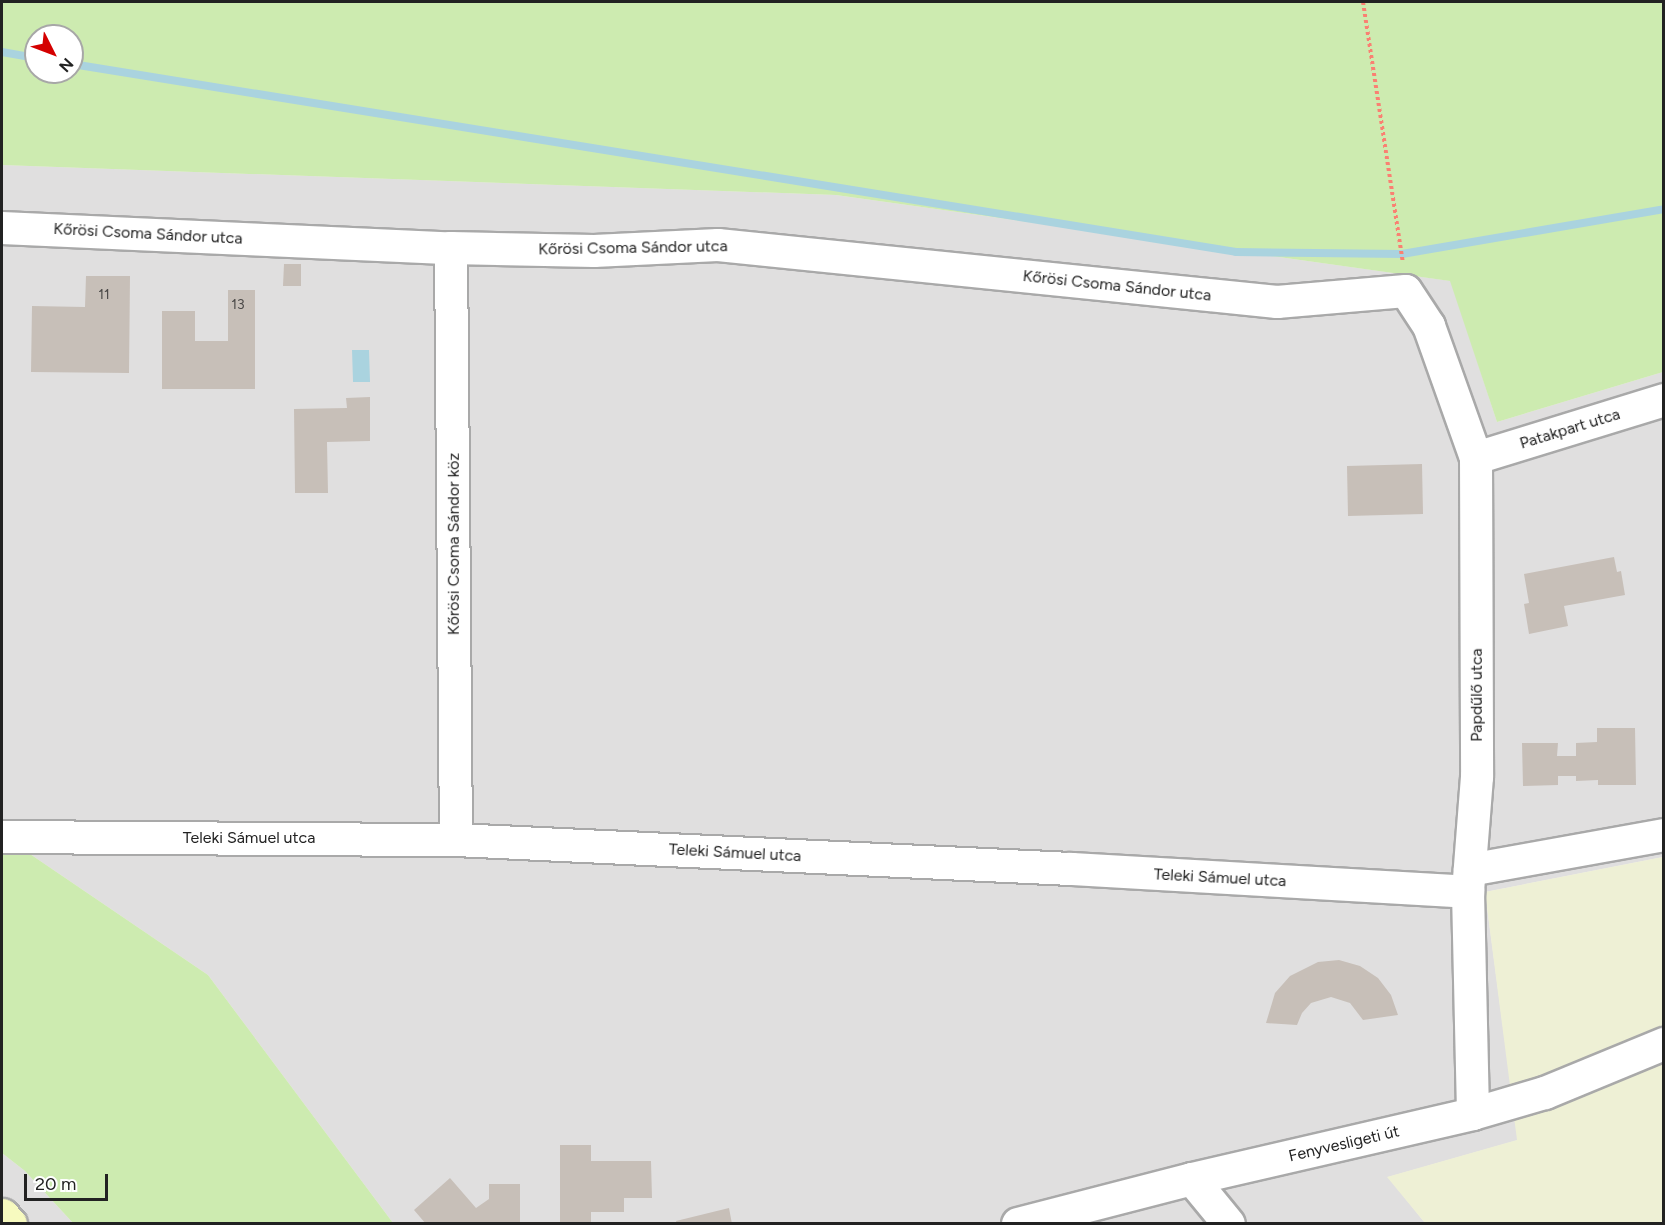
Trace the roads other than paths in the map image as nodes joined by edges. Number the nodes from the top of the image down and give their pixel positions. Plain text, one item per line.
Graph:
1 (2, 228) edge
2 (451, 248) junction
3 (1406, 291) joint
4 (1664, 400) edge
5 (1476, 458) junction
6 (1664, 835) edge
7 (2, 837) edge
8 (456, 840) junction
9 (1469, 881) junction
10 (1664, 1044) edge
11 (1473, 1114) junction
12 (1192, 1179) junction
13 (2, 1215) edge
14 (10, 1224) edge
15 (1018, 1224) edge
16 (1228, 1224) edge

1 - 2 street, Kőrösi Csoma Sándor utca
2 - 3 street, Kőrösi Csoma Sándor utca
2 - 8 street, Kőrösi Csoma Sándor köz
3 - 5 street, Papdűlő utca
4 - 5 street, Patakpart utca
5 - 9 street, Papdűlő utca
6 - 9 street, Teleki Sámuel utca
7 - 8 street, Teleki Sámuel utca
8 - 9 street, Teleki Sámuel utca
9 - 11 street, Papdűlő utca
10 - 11 street, Fenyvesligeti út
11 - 12 street, Fenyvesligeti út
12 - 15 street, Fenyvesligeti út
12 - 16 street
13 - 14 street

